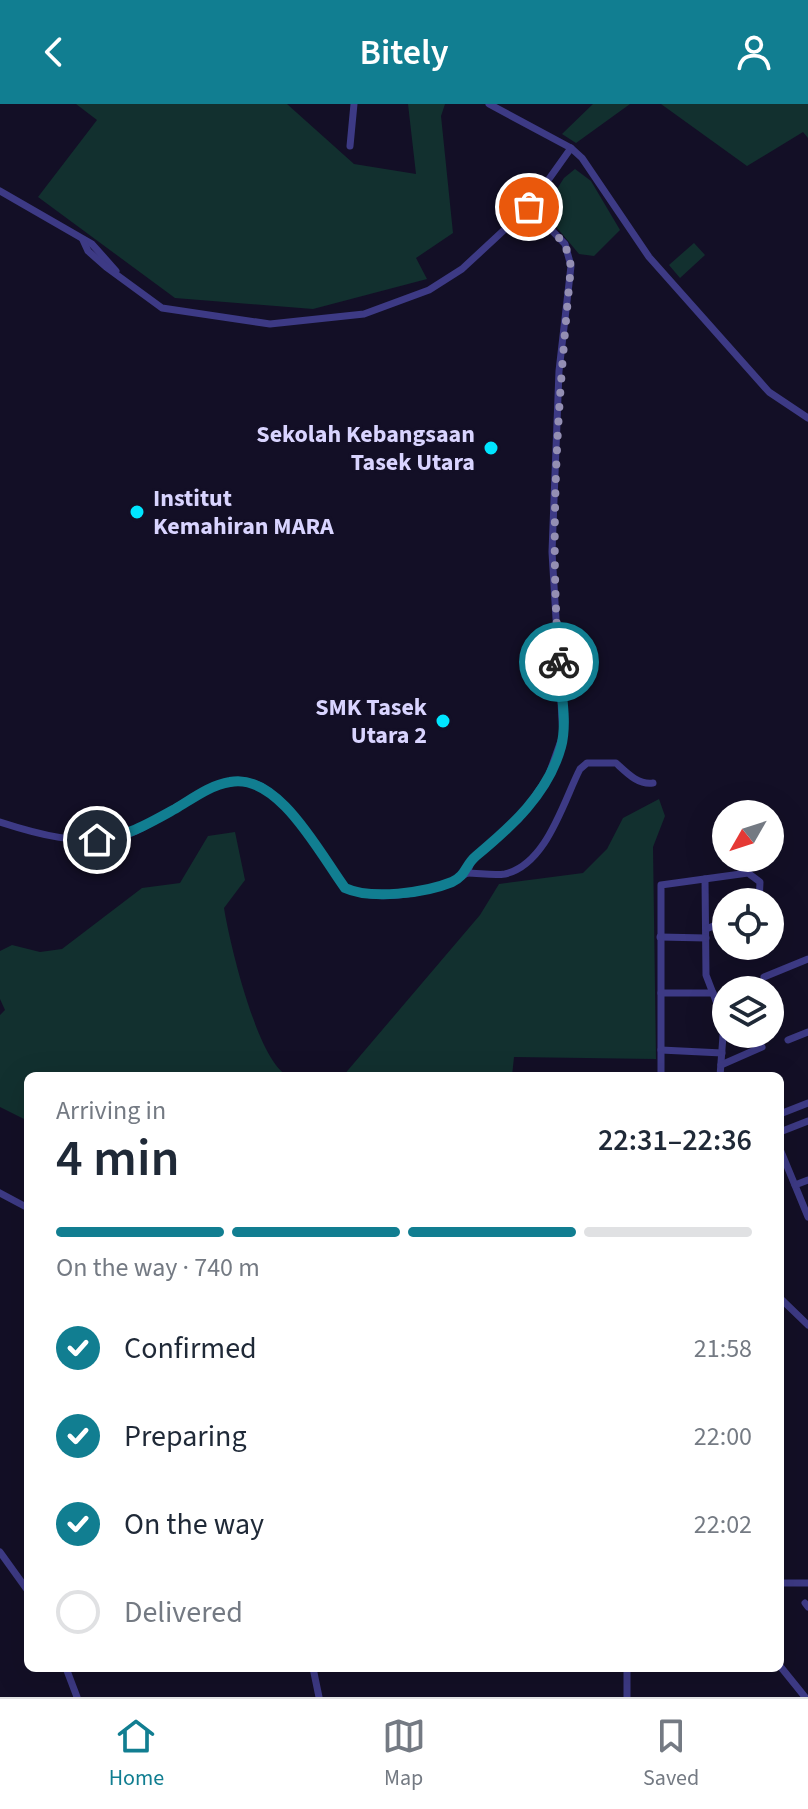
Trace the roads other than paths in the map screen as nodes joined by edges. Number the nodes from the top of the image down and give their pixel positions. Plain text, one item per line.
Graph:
1 (354, 104) edge
2 (489, 104) edge
3 (350, 146) dead end
4 (571, 148) junction
5 (0, 191) edge
6 (529, 207) junction
7 (808, 418) edge
8 (653, 783) dead end
9 (0, 822) edge
10 (467, 873) junction
11 (705, 879) junction
12 (758, 888) edge
13 (712, 930) edge
14 (706, 934) junction
15 (660, 937) junction
16 (808, 959) edge
17 (766, 976) edge
18 (712, 990) edge
19 (661, 993) junction
20 (712, 993) edge
21 (808, 1032) edge
22 (788, 1040) dead end
23 (722, 1048) edge
24 (760, 1048) edge
25 (661, 1050) junction
26 (722, 1053) junction
27 (721, 1065) junction
28 (661, 1072) edge
29 (720, 1072) edge
30 (808, 1103) edge
31 (784, 1112) edge
32 (808, 1121) edge
33 (784, 1130) edge
34 (784, 1159) edge
35 (808, 1180) edge
36 (795, 1185) junction
37 (0, 1193) edge
38 (24, 1206) edge
39 (808, 1217) edge
40 (784, 1302) edge
41 (808, 1325) edge
42 (0, 1552) edge
43 (784, 1583) edge
44 (808, 1583) edge
45 (24, 1585) edge
46 (784, 1671) edge
47 (68, 1672) edge
48 (314, 1672) edge
49 (627, 1672) edge
50 (77, 1697) edge
51 (319, 1697) edge
52 (627, 1697) edge
53 (805, 1697) edge

1 - 3 street
2 - 4 street
4 - 6 street
4 - 7 street
5 - 6 street
6 - 10 street
8 - 10 street
9 - 10 street
11 - 12 street
11 - 14 street
11 - 15 street
13 - 14 street
14 - 15 street
14 - 18 street
15 - 19 street
16 - 17 street
19 - 20 street
19 - 25 street
21 - 22 street
23 - 26 street
24 - 27 street
25 - 26 street
25 - 28 street
26 - 27 street
27 - 29 street
30 - 31 street
32 - 33 street
34 - 36 street
35 - 36 street
36 - 39 street
37 - 38 street
40 - 41 street
42 - 45 street
43 - 44 street
46 - 53 street
47 - 50 street
48 - 51 street
49 - 52 street

